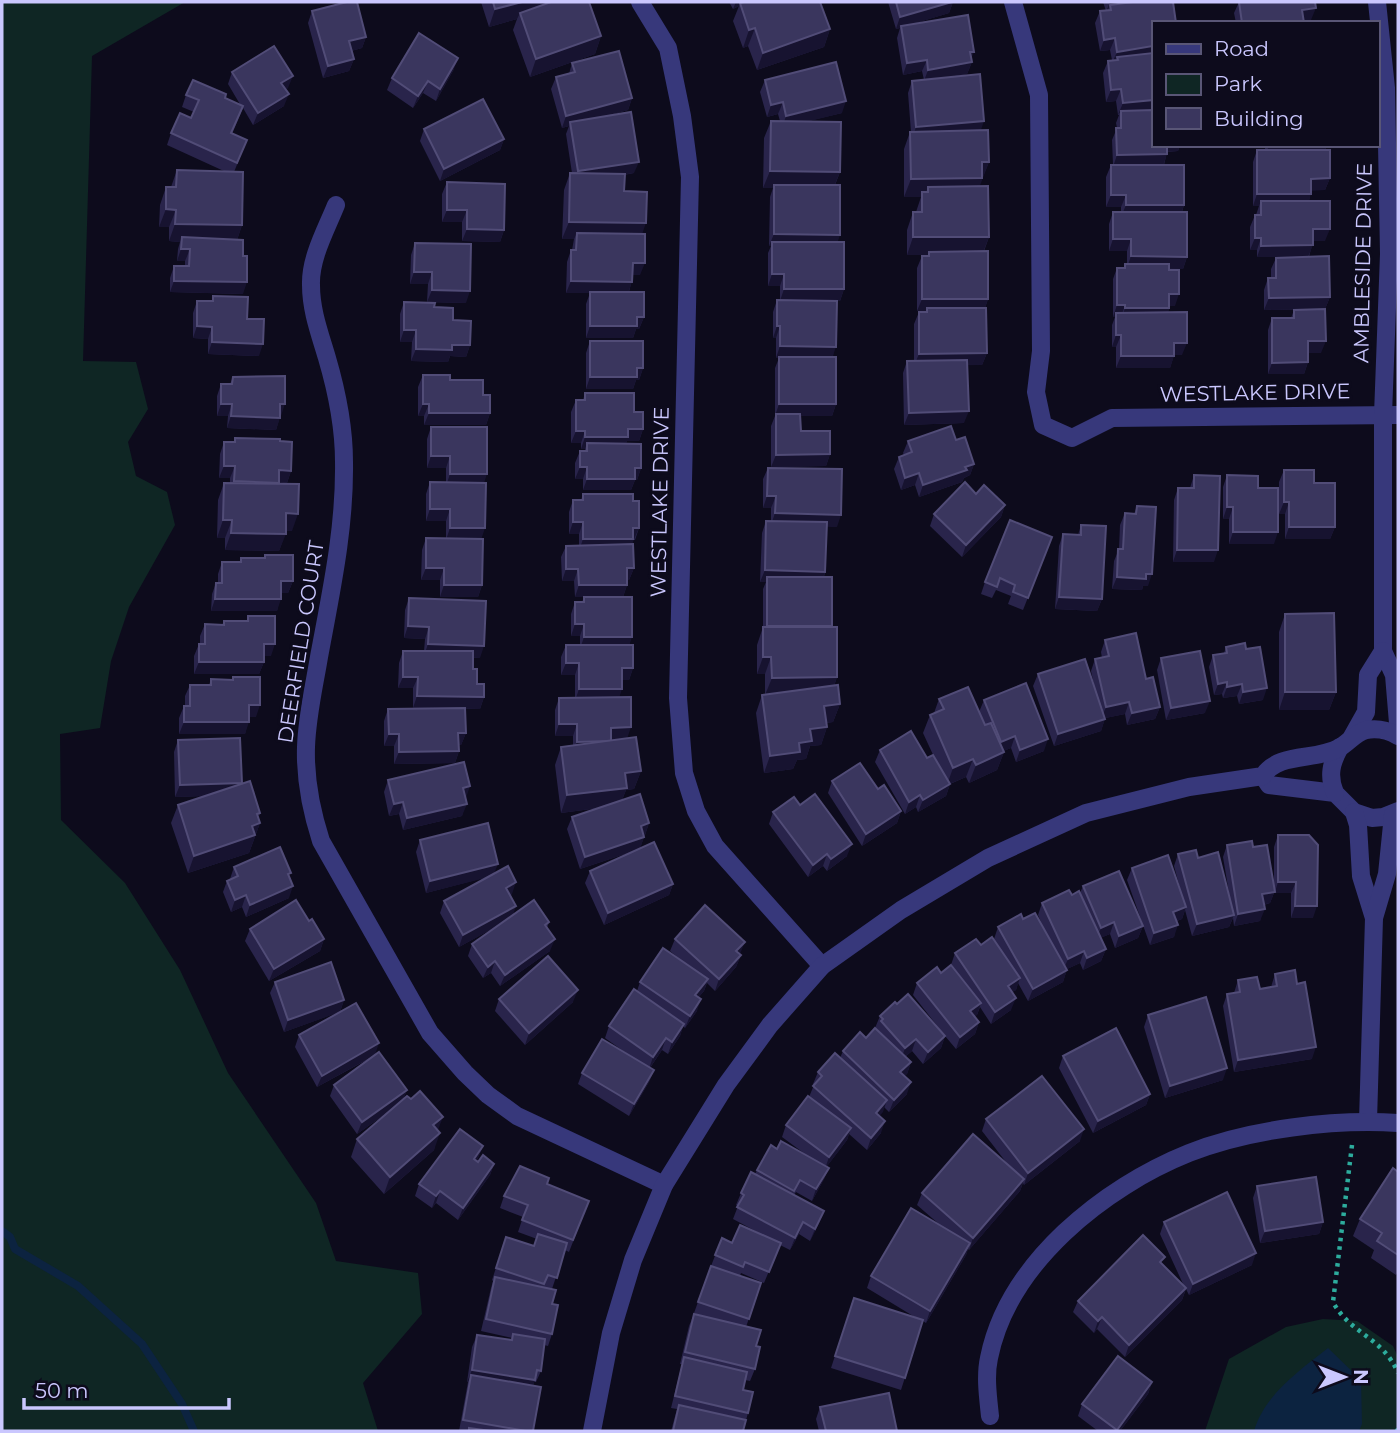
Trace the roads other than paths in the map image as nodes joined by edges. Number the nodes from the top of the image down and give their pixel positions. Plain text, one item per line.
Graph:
1 (640, 2) edge
2 (1013, 2) edge
3 (1377, 2) edge
4 (1379, 21) edge
5 (1379, 21) edge
6 (336, 205) dead end
7 (1391, 415) edge
8 (1383, 651) junction
9 (1398, 723) edge
10 (1398, 736) edge
11 (1345, 743) junction
12 (1263, 776) junction
13 (1335, 793) junction
14 (1354, 812) junction
15 (1396, 813) edge
16 (1374, 918) junction
17 (822, 966) junction
18 (1367, 1121) junction
19 (1398, 1123) edge
20 (664, 1185) junction
21 (990, 1416) dead end
22 (592, 1431) edge

1 - 17 street, WESTLAKE DRIVE
2 - 7 street, WESTLAKE DRIVE
3 - 5 street, AMBLESIDE DRIVE
4 - 7 street, AMBLESIDE DRIVE
6 - 20 street, DEERFIELD COURT
7 - 8 street, AMBLESIDE DRIVE
8 - 9 street, AMBLESIDE DRIVE
8 - 11 street, AMBLESIDE DRIVE
10 - 11 street
11 - 12 street
11 - 13 street, AMBLESIDE DRIVE
12 - 13 street
12 - 17 street
13 - 14 street
14 - 15 street
14 - 16 street
15 - 16 street
16 - 18 street
17 - 20 street
18 - 19 street
18 - 21 street
20 - 22 street

